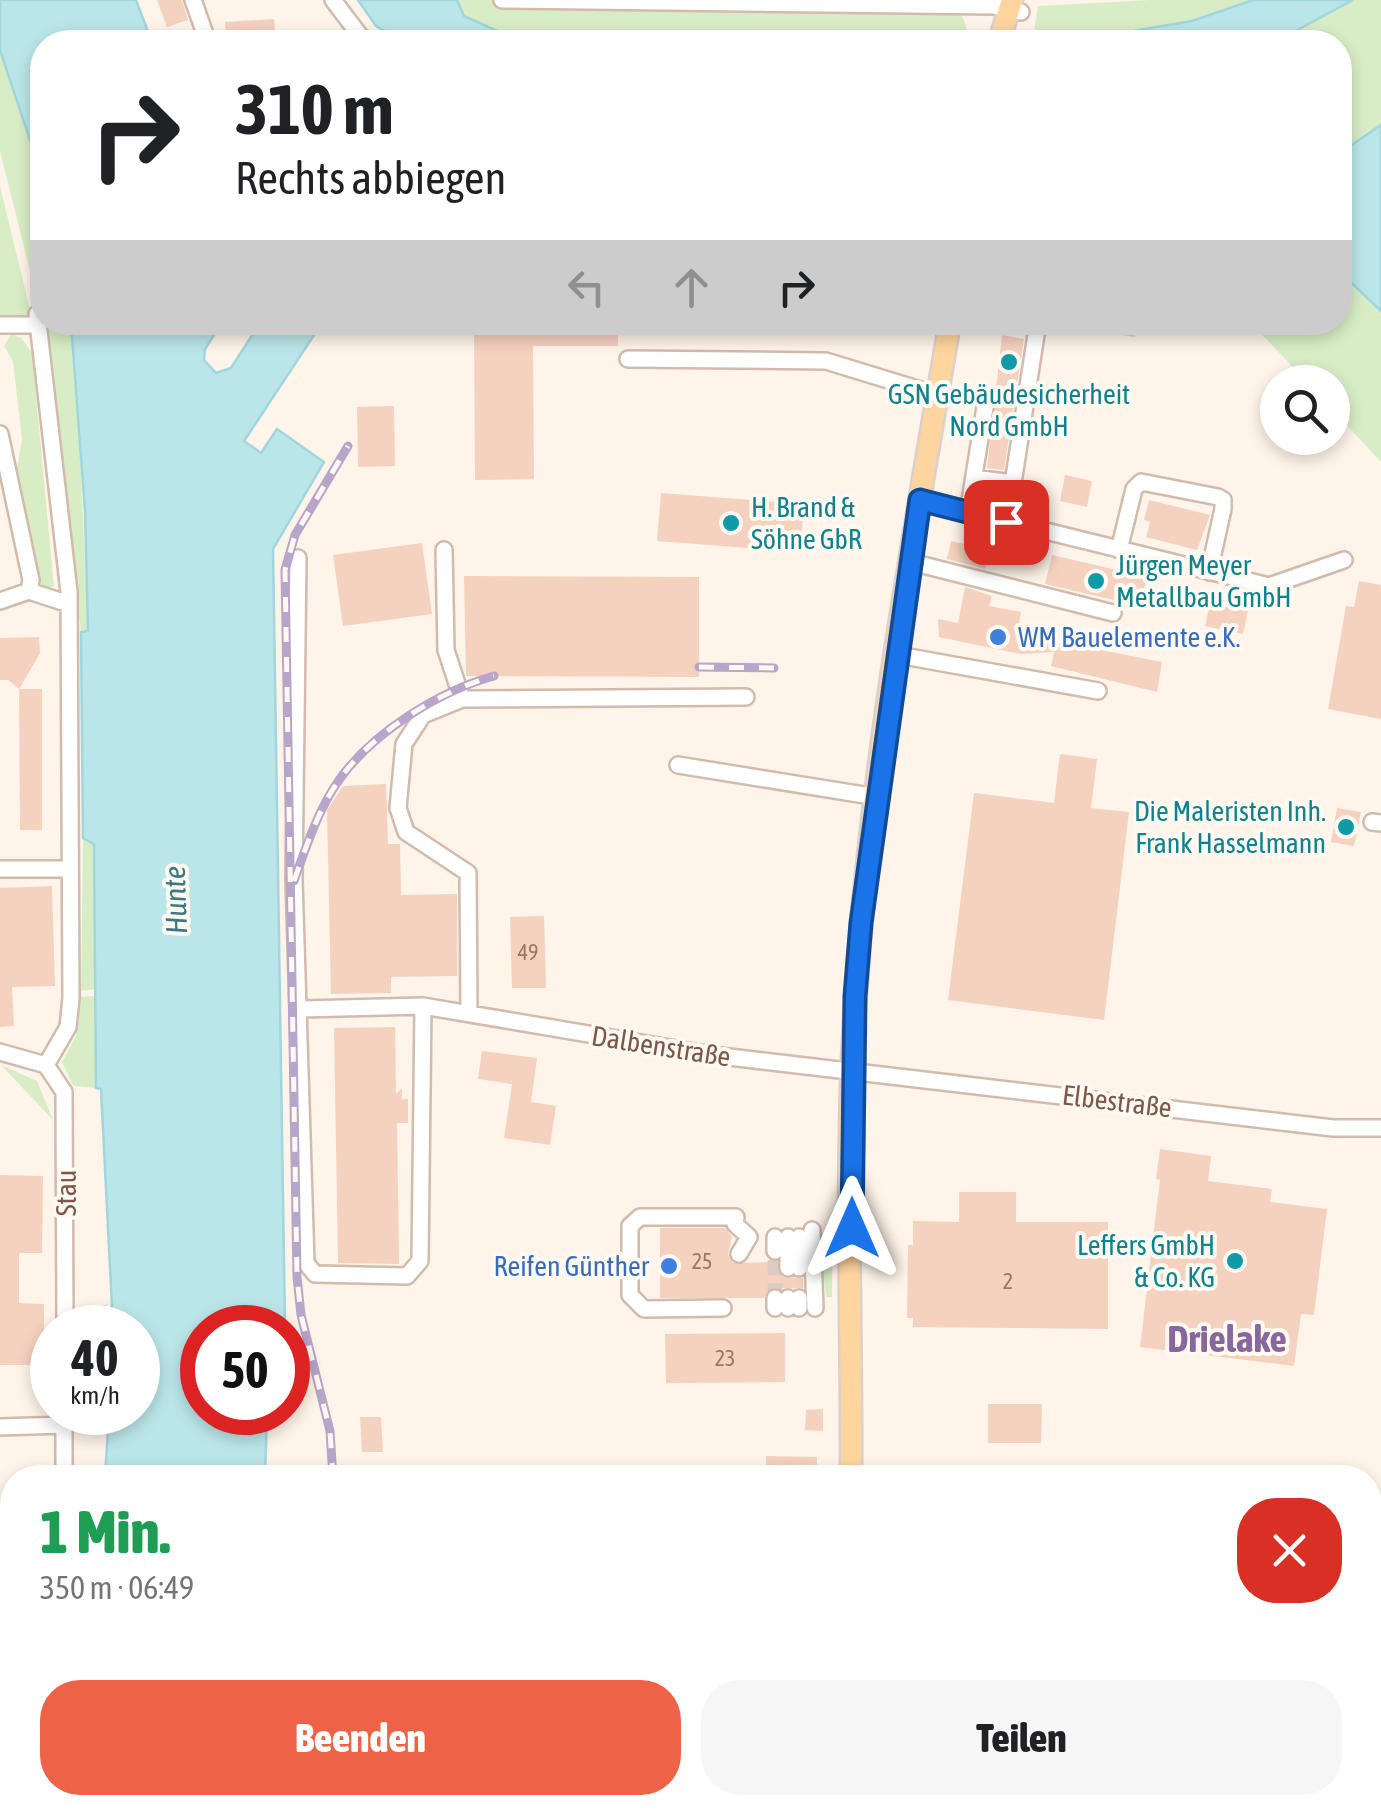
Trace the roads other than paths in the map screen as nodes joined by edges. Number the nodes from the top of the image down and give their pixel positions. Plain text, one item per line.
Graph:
1 (193, 0) edge
2 (333, 0) edge
3 (502, 0) edge
4 (1014, 6) edge
5 (204, 30) edge
6 (356, 30) edge
7 (1004, 30) edge
8 (30, 321) edge
9 (0, 324) edge
10 (40, 335) edge
11 (948, 335) edge
12 (1036, 335) edge
13 (628, 359) dead end
14 (987, 394) dead end
15 (937, 395) junction
16 (0, 434) edge
17 (974, 478) junction
18 (1013, 483) junction
19 (920, 500) junction
20 (968, 513) junction
21 (1006, 522) junction
22 (444, 550) dead end
23 (1120, 550) junction
24 (298, 558) dead end
25 (1344, 560) dead end
26 (911, 562) junction
27 (1209, 572) junction
28 (29, 591) junction
29 (0, 601) edge
30 (69, 604) junction
31 (1114, 613) dead end
32 (898, 655) junction
33 (1098, 691) dead end
34 (746, 696) dead end
35 (462, 700) junction
36 (678, 765) dead end
37 (878, 796) junction
38 (0, 869) edge
39 (70, 869) junction
40 (422, 1006) junction
41 (301, 1009) junction
42 (469, 1013) junction
43 (0, 1052) edge
44 (46, 1066) junction
45 (853, 1071) junction
46 (1381, 1128) edge
47 (734, 1242) dead end
48 (794, 1268) dead end
49 (791, 1304) dead end
50 (65, 1305) edge
51 (723, 1308) dead end
52 (30, 1423) edge
53 (0, 1427) edge
54 (64, 1435) edge
55 (64, 1465) edge
56 (851, 1465) edge

1 - 5 street
2 - 6 street
3 - 4 street
4 - 7 main road
8 - 9 street
10 - 30 street
11 - 15 main road
12 - 18 street
13 - 15 street
14 - 17 street
15 - 19 main road
16 - 28 street
17 - 18 street
17 - 20 street
18 - 21 street
19 - 20 street
19 - 26 main road
20 - 21 street
21 - 23 street
22 - 35 street
23 - 27 street
23 - 27 street
24 - 41 street
25 - 27 street
26 - 31 street
26 - 32 main road
28 - 29 street
28 - 30 street
30 - 39 street
32 - 33 street
32 - 37 main road
34 - 35 street
35 - 42 street
36 - 37 street
37 - 45 main road
38 - 39 street
39 - 44 street
40 - 41 street, Dalbenstraße
40 - 41 street
40 - 42 street, Dalbenstraße
42 - 45 street, Dalbenstraße
43 - 44 street
44 - 50 street, Stau
45 - 46 street, Elbestraße
45 - 56 main road
47 - 51 street
48 - 49 street
52 - 53 street
54 - 55 street

